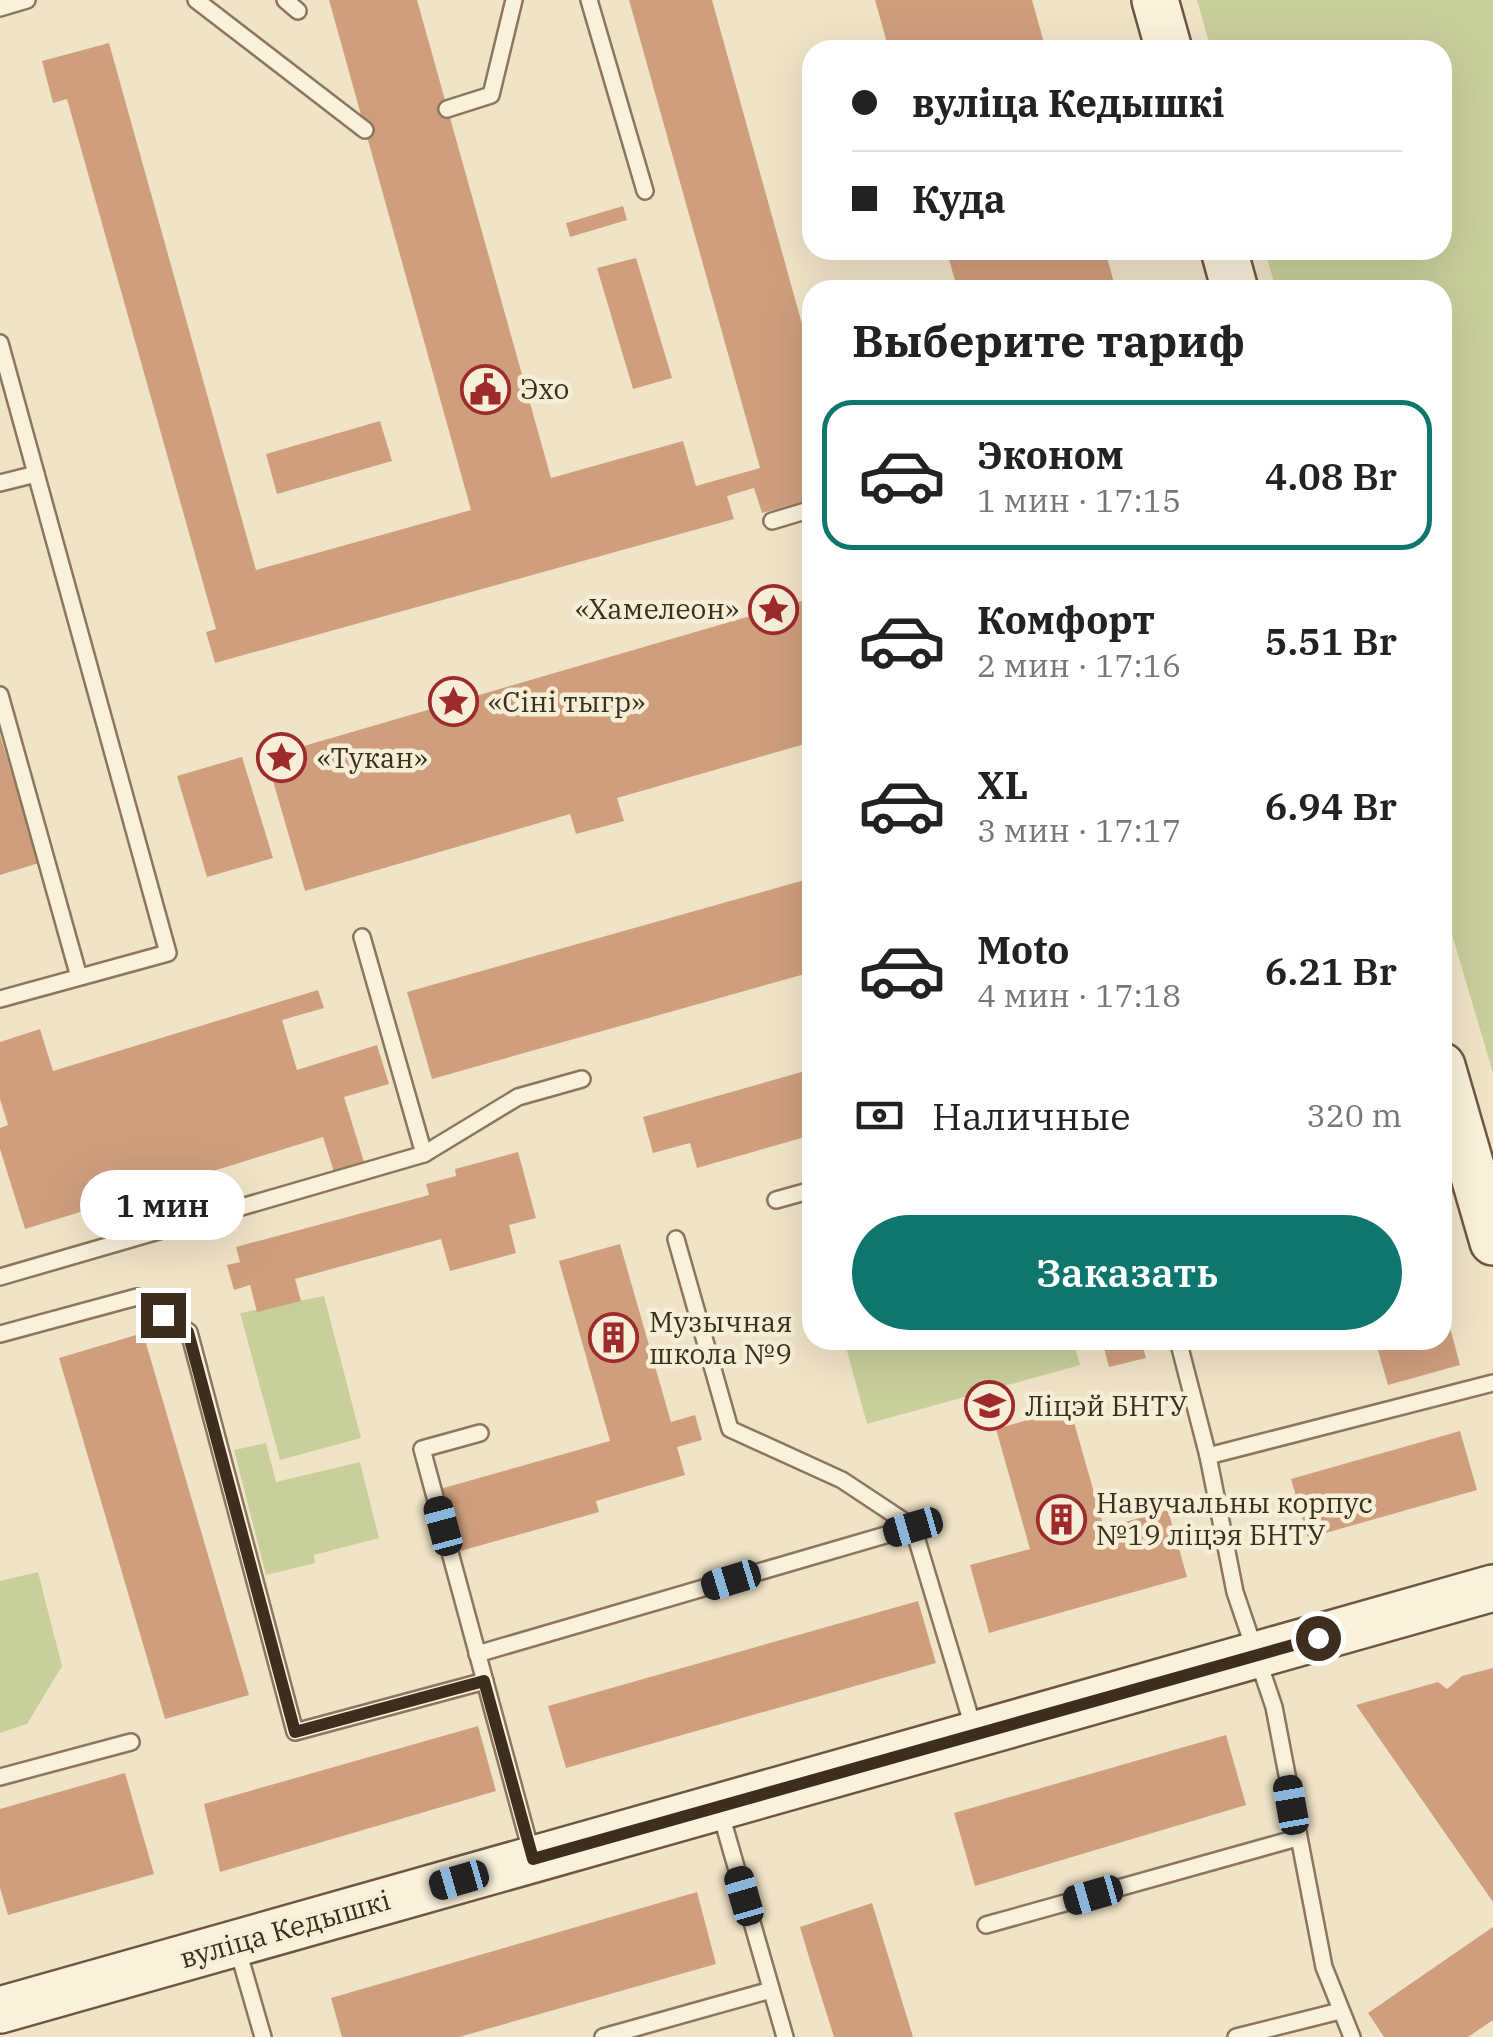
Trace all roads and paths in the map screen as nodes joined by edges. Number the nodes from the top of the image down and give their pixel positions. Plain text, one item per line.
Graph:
1 (27, 0) edge
2 (196, 0) edge
3 (514, 0) edge
4 (589, 0) edge
5 (1155, 0) edge
6 (0, 8) edge
7 (1166, 40) edge
8 (448, 108) dead end
9 (366, 130) dead end
10 (645, 191) dead end
11 (0, 343) edge
12 (36, 474) junction
13 (0, 482) edge
14 (802, 512) edge
15 (772, 521) dead end
16 (0, 696) edge
17 (362, 938) dead end
18 (79, 977) junction
19 (0, 999) edge
20 (582, 1078) dead end
21 (1452, 1101) edge
22 (424, 1154) junction
23 (802, 1193) edge
24 (776, 1200) dead end
25 (676, 1239) dead end
26 (1493, 1242) edge
27 (0, 1276) edge
28 (0, 1334) edge
29 (1181, 1350) edge
30 (1493, 1384) edge
31 (480, 1433) dead end
32 (1208, 1456) junction
33 (913, 1527) junction
34 (1493, 1588) edge
35 (477, 1654) junction
36 (1254, 1656) junction
37 (484, 1681) junction
38 (976, 1734) junction
39 (131, 1742) dead end
40 (0, 1777) edge
41 (719, 1807) junction
42 (1297, 1838) junction
43 (533, 1859) junction
44 (986, 1925) dead end
45 (236, 1943) junction
46 (772, 1990) junction
47 (0, 2010) edge
48 (1340, 2011) junction
49 (263, 2037) edge
50 (602, 2037) edge
51 (785, 2037) edge
52 (1236, 2037) edge
53 (1352, 2037) edge

1 - 6 lane
2 - 9 lane
3 - 8 lane
4 - 10 lane
5 - 7 street
11 - 12 lane
12 - 13 lane
12 - 18 lane
14 - 15 lane
16 - 18 lane
17 - 22 lane
18 - 19 lane
20 - 22 lane
21 - 26 street
22 - 27 lane
23 - 24 lane
25 - 33 lane
28 - 37 lane
29 - 32 lane
30 - 32 lane
31 - 35 lane
32 - 36 lane
33 - 35 lane
33 - 38 lane
34 - 36 street, вуліца Кедышкі
35 - 37 lane
36 - 38 street, вуліца Кедышкі
36 - 42 lane
37 - 43 lane
38 - 41 street, вуліца Кедышкі
39 - 40 lane
41 - 43 street, вуліца Кедышкі
41 - 46 lane
42 - 44 lane
42 - 48 lane
43 - 45 street, вуліца Кедышкі
45 - 47 street, вуліца Кедышкі
45 - 49 lane
46 - 50 lane
46 - 51 lane
48 - 52 lane
48 - 53 lane

